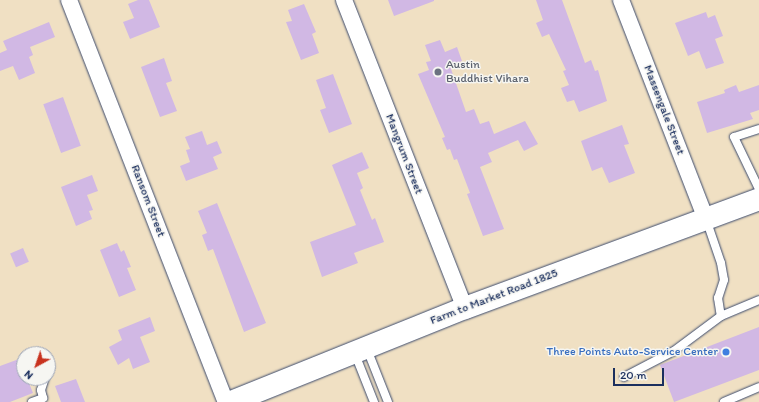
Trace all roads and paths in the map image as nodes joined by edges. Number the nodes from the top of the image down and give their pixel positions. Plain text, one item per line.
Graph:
1 (69, 0) edge
2 (344, 0) edge
3 (621, 0) edge
4 (759, 128) edge
5 (759, 189) edge
6 (759, 199) edge
7 (706, 219) junction
8 (759, 300) edge
9 (465, 308) junction
10 (721, 316) junction
11 (360, 349) junction
12 (624, 377) dead end
13 (42, 386) edge
14 (759, 387) edge
15 (32, 402) edge
16 (226, 402) edge
17 (230, 402) edge
18 (374, 402) edge
19 (388, 402) edge
20 (724, 402) edge

1 - 16 street, Ransom Street
2 - 9 street, Mangrum Street
3 - 7 street, Massengale Street
4 - 5 lane
6 - 7 main road, Farm to Market Road 1825
7 - 9 main road, Farm to Market Road 1825
7 - 10 lane
8 - 10 lane
9 - 11 main road, Farm to Market Road 1825
10 - 12 lane
11 - 17 main road, Farm to Market Road 1825
11 - 18 lane
11 - 19 lane
13 - 15 lane
14 - 20 lane

